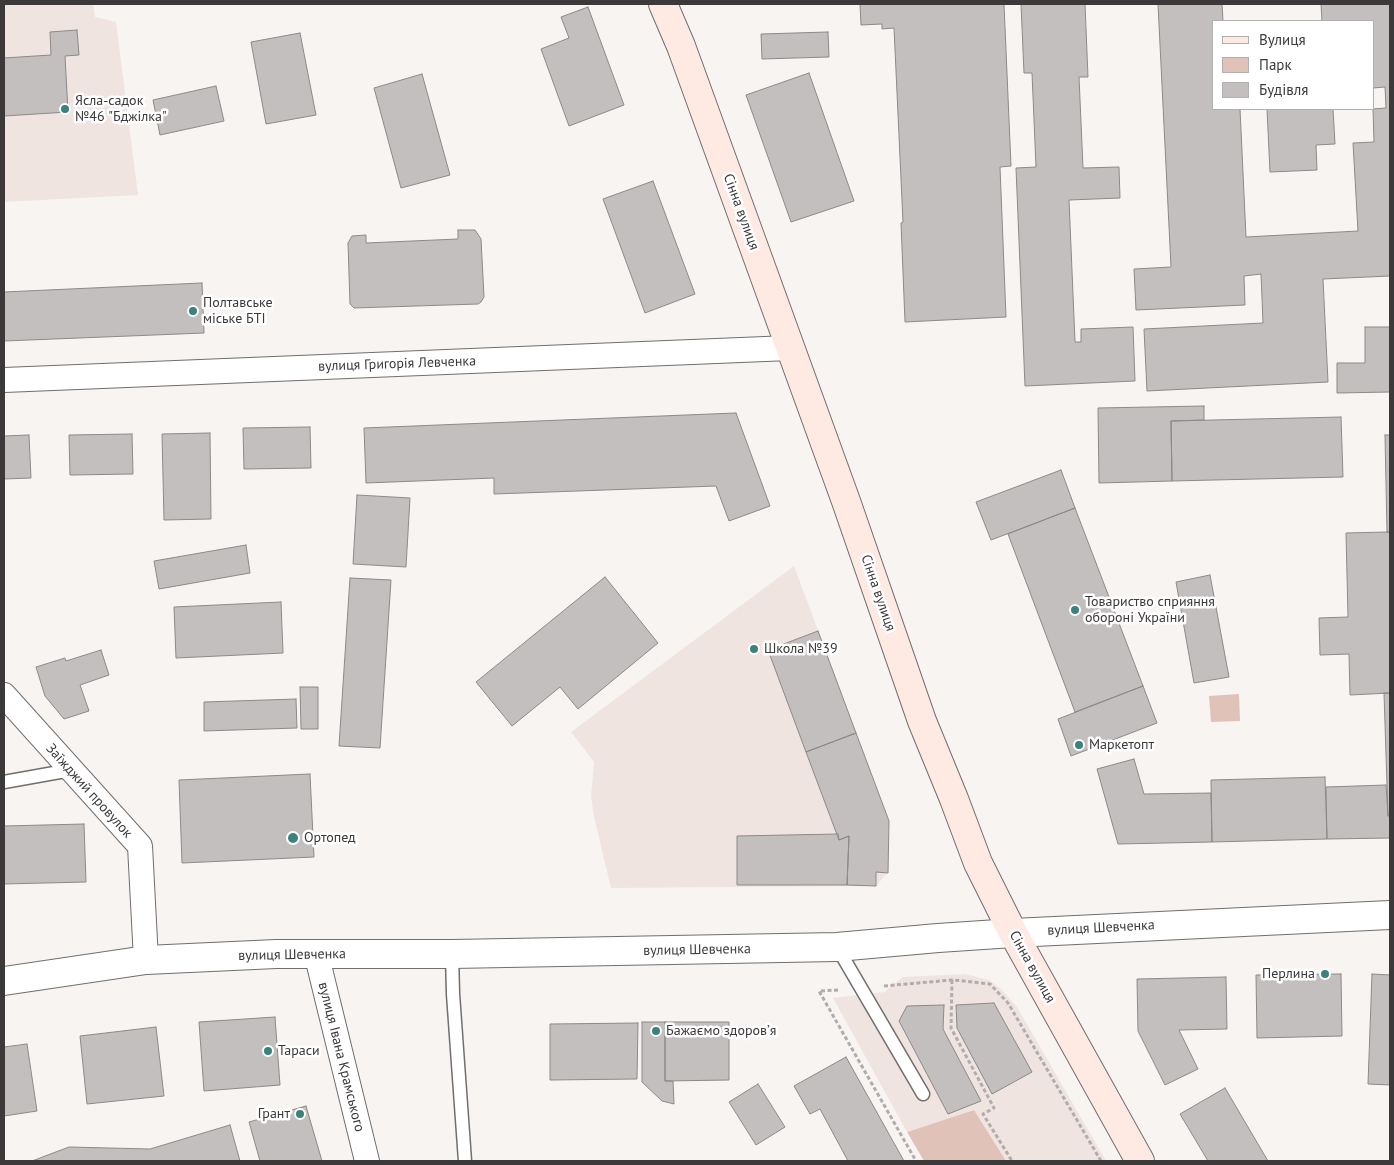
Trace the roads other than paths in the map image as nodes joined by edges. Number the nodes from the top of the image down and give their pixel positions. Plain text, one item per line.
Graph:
1 (663, 4) edge
2 (790, 348) junction
3 (4, 380) edge
4 (4, 695) edge
5 (71, 770) junction
6 (4, 782) edge
7 (1390, 915) edge
8 (1013, 933) junction
9 (837, 947) junction
10 (316, 954) junction
11 (452, 954) junction
12 (146, 960) junction
13 (4, 980) edge
14 (923, 1094) dead end
15 (367, 1161) edge
16 (465, 1161) edge
17 (1140, 1161) edge

1 - 2 main road, Сінна вулиця
2 - 3 street, вулиця Григорія Левченка
2 - 8 main road, Сінна вулиця
4 - 5 street, Заїжджий провулок
5 - 6 lane
5 - 12 street, Заїжджий провулок
7 - 8 street, вулиця Шевченка
8 - 9 street, вулиця Шевченка
8 - 17 main road, Сінна вулиця
9 - 11 street, вулиця Шевченка
9 - 14 lane
10 - 11 street, вулиця Шевченка
10 - 12 street, вулиця Шевченка
10 - 15 street, вулиця Івана Крамського
11 - 16 lane
12 - 13 street, вулиця Шевченка

